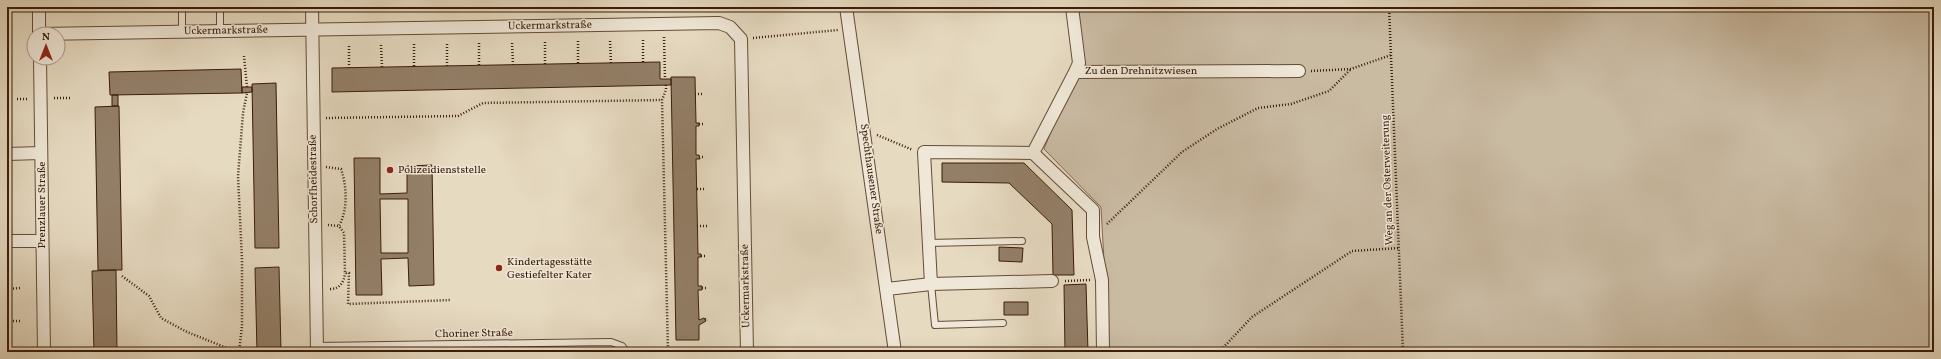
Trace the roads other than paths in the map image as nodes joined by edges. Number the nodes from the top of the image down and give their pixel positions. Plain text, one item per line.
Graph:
1 (39, 7) edge
2 (182, 7) edge
3 (220, 7) edge
4 (312, 7) edge
5 (846, 7) edge
6 (1072, 7) edge
7 (39, 26) edge
8 (312, 29) junction
9 (220, 31) junction
10 (182, 32) junction
11 (66, 34) edge
12 (40, 66) edge
13 (1299, 71) road end
14 (1076, 72) junction
15 (41, 153) junction
16 (1033, 153) junction
17 (7, 154) edge
18 (7, 241) edge
19 (42, 241) junction
20 (1022, 241) dead end
21 (928, 244) junction
22 (1052, 281) road end
23 (931, 284) junction
24 (887, 290) junction
25 (1003, 323) dead end
26 (316, 349) edge
27 (747, 351) edge
28 (44, 352) edge
29 (628, 352) edge
30 (895, 352) edge
31 (1103, 352) edge

1 - 7 street
2 - 10 lane
3 - 9 lane
4 - 8 street, Schorfheidestraße
5 - 24 street, Spechthausener Straße
6 - 14 street
8 - 9 street, Uckermarkstraße
8 - 26 street, Schorfheidestraße
8 - 27 street, Uckermarkstraße
9 - 10 street, Uckermarkstraße
10 - 11 street, Uckermarkstraße
12 - 15 street, Prenzlauer Straße
13 - 14 street, Zu den Drehnitzwiesen
14 - 16 street, Zu den Drehnitzwiesen
15 - 17 street
15 - 19 street, Prenzlauer Straße
16 - 21 street
16 - 31 street
18 - 19 street
19 - 28 street, Prenzlauer Straße
20 - 21 lane
21 - 23 street
22 - 23 street
23 - 24 street
23 - 25 lane
24 - 30 street, Spechthausener Straße
26 - 29 lane, Choriner Straße

